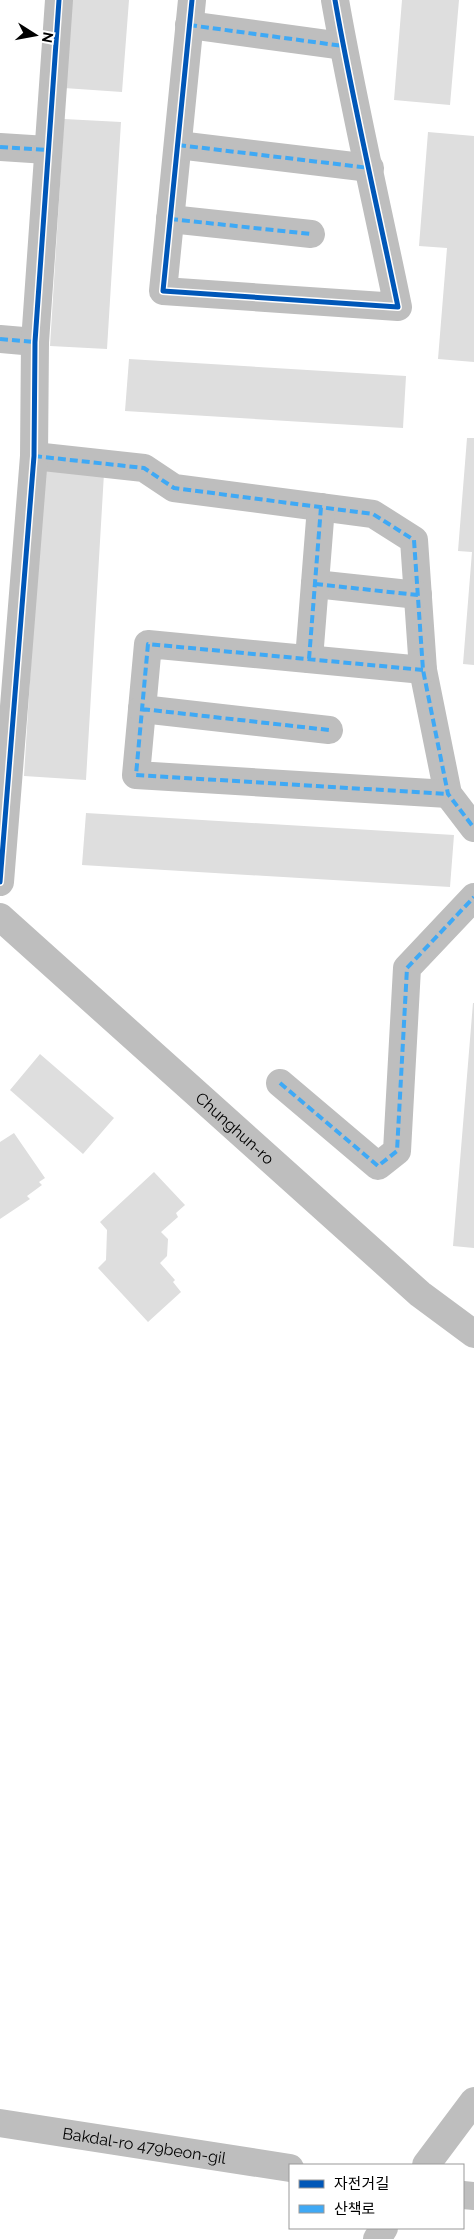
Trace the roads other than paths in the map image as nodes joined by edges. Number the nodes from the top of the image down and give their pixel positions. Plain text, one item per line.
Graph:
1 (59, 0) edge
2 (335, 0) edge
3 (190, 13) edge
4 (343, 46) junction
5 (178, 145) junction
6 (0, 147) edge
7 (47, 150) junction
8 (370, 168) junction
9 (170, 218) junction
10 (311, 234) dead end
11 (0, 339) edge
12 (34, 342) junction
13 (34, 456) junction
14 (321, 507) junction
15 (315, 584) junction
16 (418, 595) junction
17 (309, 659) junction
18 (423, 670) junction
19 (142, 709) junction
20 (329, 730) dead end
21 (448, 794) junction
22 (474, 828) edge
23 (0, 882) edge
24 (474, 897) edge
25 (0, 917) edge
26 (280, 1083) dead end
27 (474, 1334) edge
28 (474, 2101) edge
29 (0, 2123) edge
30 (427, 2164) edge
31 (289, 2168) edge

1 - 7 street
2 - 4 street
3 - 4 street
3 - 5 street
4 - 8 street
5 - 8 street
5 - 9 street
6 - 7 street
7 - 12 street
8 - 9 street
9 - 10 street
11 - 12 street
12 - 13 street
13 - 14 street
13 - 23 street
14 - 15 street
14 - 16 street
15 - 16 street
15 - 17 street
16 - 18 street
17 - 18 street
17 - 19 street
18 - 21 street
19 - 20 street
19 - 21 street
21 - 22 street
24 - 26 street
25 - 27 street, Chunghun-ro
28 - 30 street
29 - 31 street, Bakdal-ro 479beon-gil

